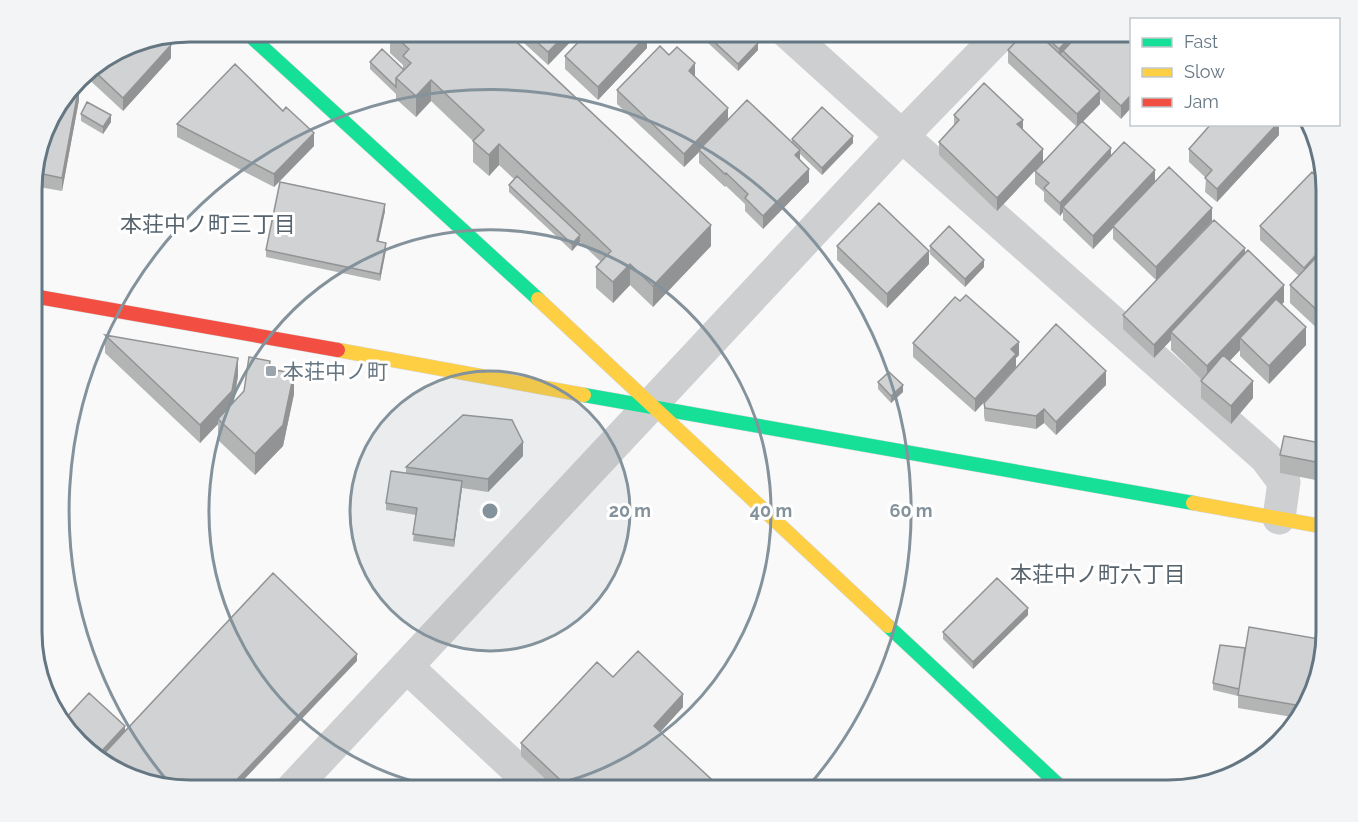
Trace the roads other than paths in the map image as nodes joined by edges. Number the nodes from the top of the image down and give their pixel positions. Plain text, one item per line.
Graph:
1 (257, 42) edge
2 (798, 42) edge
3 (993, 42) edge
4 (902, 136) junction
5 (42, 298) edge
6 (652, 405) junction
7 (1279, 518) junction
8 (1316, 525) edge
9 (407, 667) junction
10 (300, 780) edge
11 (528, 780) edge
12 (1053, 780) edge

1 - 6 street
2 - 4 street
3 - 4 street
4 - 6 street
4 - 7 street
5 - 6 street
6 - 7 street
6 - 9 street
6 - 12 street
7 - 8 street
9 - 10 street
9 - 11 street

